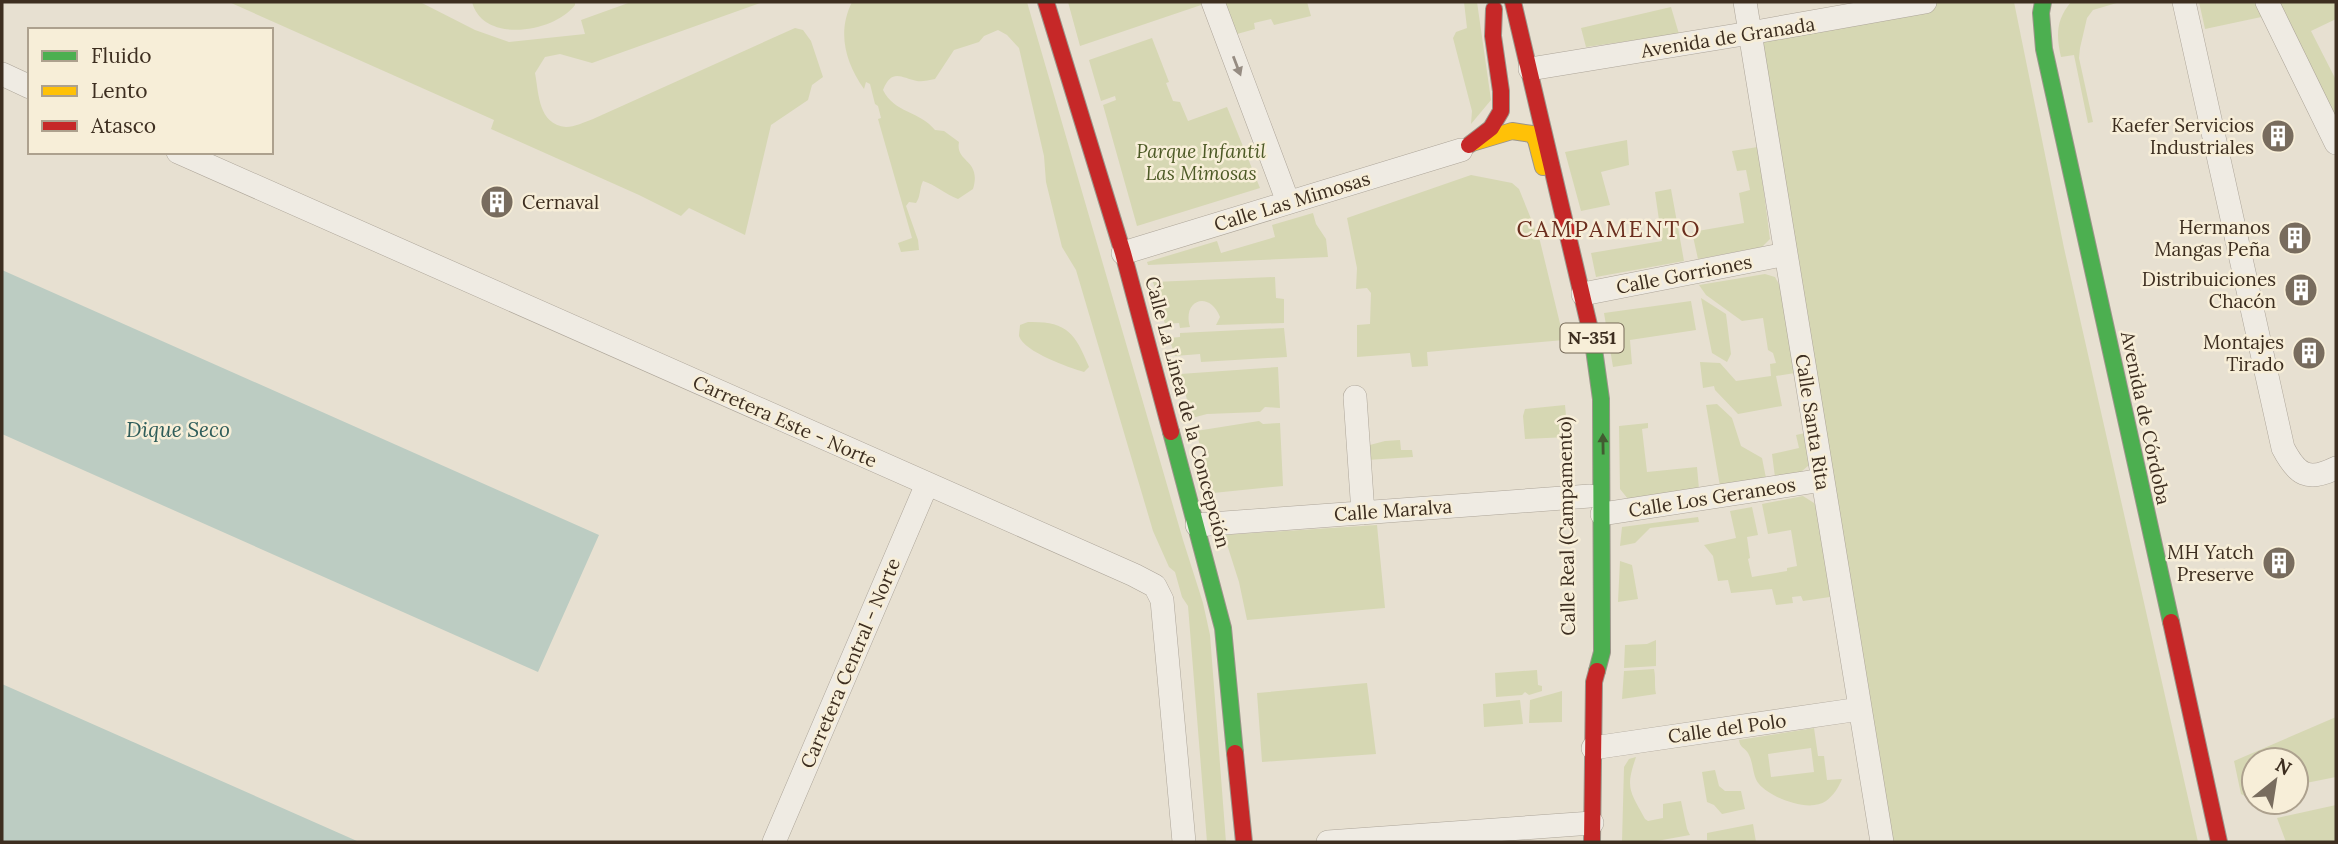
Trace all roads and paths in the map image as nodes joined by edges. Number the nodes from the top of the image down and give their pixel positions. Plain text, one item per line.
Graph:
1 (1046, 2) edge
2 (1213, 2) edge
3 (1513, 2) edge
4 (1745, 2) edge
5 (1926, 2) edge
6 (2043, 2) edge
7 (2184, 2) edge
8 (2267, 2) edge
9 (1496, 4) edge
10 (1750, 33) junction
11 (1530, 69) junction
12 (2, 74) edge
13 (28, 86) edge
14 (1516, 95) dead end
15 (1524, 126) junction
16 (2336, 143) edge
17 (1468, 148) junction
18 (1498, 151) dead end
19 (183, 154) edge
20 (1537, 184) dead end
21 (1288, 202) junction
22 (1123, 253) junction
23 (1786, 254) junction
24 (1583, 294) junction
25 (1355, 397) dead end
26 (1585, 409) dead end
27 (2336, 468) edge
28 (1823, 481) junction
29 (927, 484) junction
30 (1596, 505) junction
31 (1363, 513) junction
32 (1197, 525) junction
33 (1860, 709) junction
34 (1593, 748) junction
35 (1592, 833) edge
36 (774, 842) edge
37 (1184, 842) edge
38 (1244, 842) edge
39 (1328, 842) edge
40 (1882, 842) edge
41 (2219, 842) edge

1 - 22 main road, Calle La Línea de la Concepción
2 -> 21 street
3 - 11 main road, Calle Real (Campamento) / N-351
4 - 10 street, Calle Santa Rita
5 - 10 street, Avenida de Granada
6 - 41 main road, Avenida de Córdoba
7 - 27 street
8 - 16 street
9 - 14 main road
9 - 15 main road
9 - 17 main road
10 - 11 street, Avenida de Granada
10 - 23 street, Calle Santa Rita
11 - 24 main road, Calle Real (Campamento) / N-351
12 - 13 street
15 - 17 main road
15 - 20 main road
15 - 24 main road
17 - 18 main road
17 - 21 street, Calle Las Mimosas
19 - 29 street, Carretera Este - Norte
21 - 22 street, Calle Las Mimosas
22 - 32 main road, Calle La Línea de la Concepción
23 - 24 street, Calle Gorriones
23 - 28 street, Calle Santa Rita
30 -> 24 main road, Calle Real (Campamento) / N-351
25 - 31 street
26 - 30 main road, Calle Real (Campamento) / N-351
28 - 30 street, Calle Los Geraneos
28 - 33 street, Calle Santa Rita
29 - 36 street, Carretera Central - Norte
29 - 37 street, Carretera Este - Norte
30 - 31 street, Calle Maralva
30 - 34 main road, Calle Real (Campamento) / N-351
31 - 32 street, Calle Maralva
32 - 38 main road, Calle La Línea de la Concepción
33 - 34 street, Calle del Polo
33 - 40 street, Calle Santa Rita
34 - 35 main road, Calle Real (Campamento) / N-351
35 - 39 street

